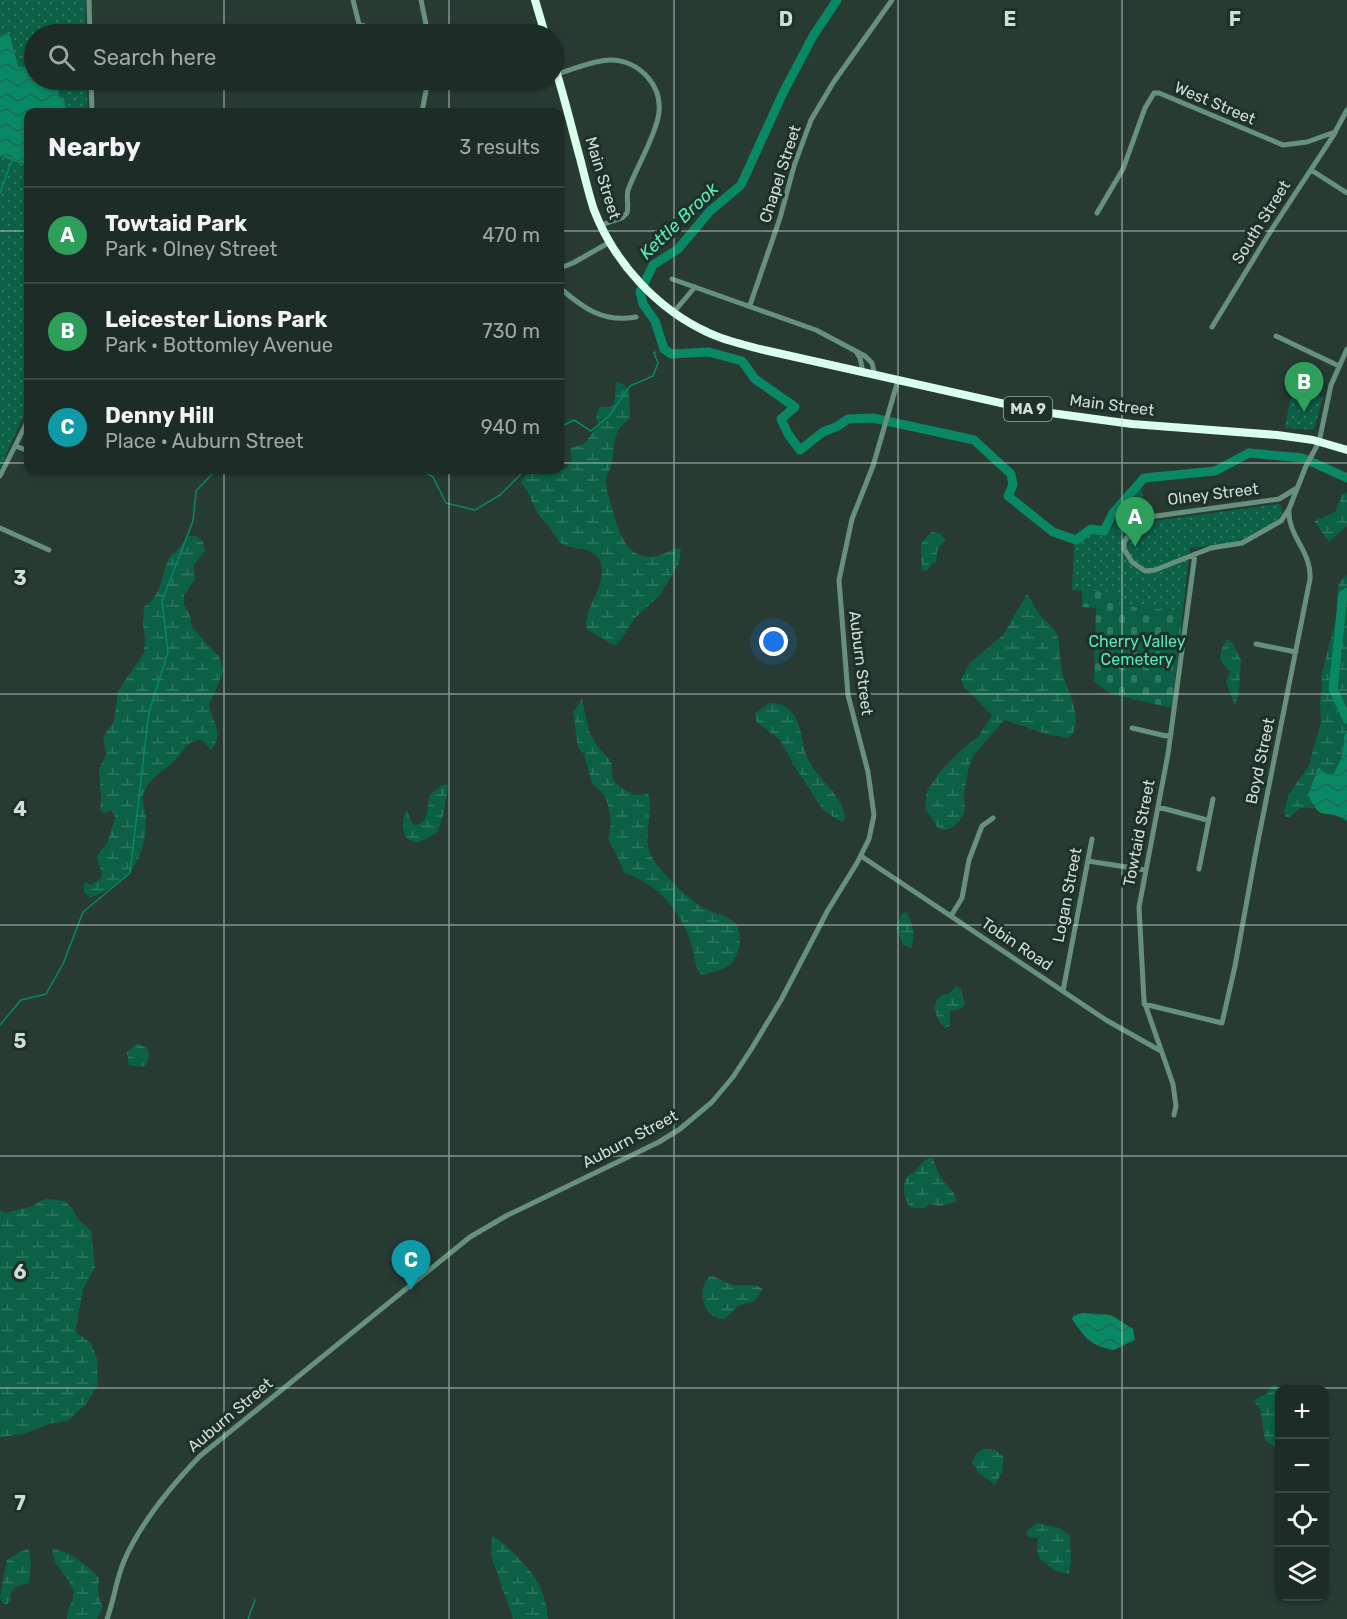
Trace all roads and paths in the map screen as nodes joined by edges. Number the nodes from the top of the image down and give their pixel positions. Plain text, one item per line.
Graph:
1 (89, 0) edge
2 (353, 0) edge
3 (421, 0) edge
4 (535, 0) edge
5 (892, 0) edge
6 (90, 24) edge
7 (359, 24) edge
8 (426, 24) edge
9 (542, 24) edge
10 (564, 72) edge
11 (91, 90) edge
12 (426, 90) edge
13 (561, 90) edge
14 (92, 108) edge
15 (423, 108) edge
16 (1347, 110) edge
17 (1335, 132) junction
18 (1311, 170) junction
19 (1347, 193) edge
20 (1097, 213) dead end
21 (601, 225) junction
22 (610, 242) junction
23 (564, 266) edge
24 (672, 279) dead end
25 (695, 287) junction
26 (564, 291) edge
27 (750, 305) junction
28 (674, 313) junction
29 (636, 317) dead end
30 (1212, 327) dead end
31 (1276, 336) dead end
32 (1347, 349) edge
33 (856, 352) junction
34 (1339, 366) junction
35 (863, 372) junction
36 (875, 375) junction
37 (898, 380) junction
38 (24, 429) edge
39 (1319, 441) junction
40 (16, 446) junction
41 (24, 449) edge
42 (1347, 450) edge
43 (0, 476) edge
44 (1297, 488) junction
45 (1289, 509) junction
46 (0, 528) edge
47 (49, 550) dead end
48 (1196, 554) junction
49 (1256, 644) dead end
50 (1296, 652) junction
51 (1132, 728) dead end
52 (1171, 734) junction
53 (1213, 800) dead end
54 (1158, 807) junction
55 (993, 818) dead end
56 (1207, 820) junction
57 (1092, 840) dead end
58 (861, 856) junction
59 (1088, 861) junction
60 (1199, 869) dead end
61 (1145, 870) junction
62 (951, 916) junction
63 (1063, 991) junction
64 (1144, 1004) junction
65 (1160, 1050) junction
66 (1174, 1115) dead end
67 (107, 1619) edge

1 - 6 street
2 - 7 street
3 - 8 street
4 - 9 highway
5 - 27 street, Chapel Street
10 - 21 street
11 - 14 street
12 - 15 street
13 - 21 highway, Main Street / MA 9
16 - 17 street
17 - 18 street, South Street
17 - 20 street, West Street
18 - 19 street
18 - 30 street, South Street
21 - 22 highway, Main Street / MA 9
22 - 23 street
22 - 28 highway, Main Street / MA 9
24 - 25 street
25 - 27 street
25 - 28 street
26 - 29 street
27 - 33 street
28 - 35 highway, Main Street / MA 9
31 - 34 street
32 - 34 street
33 - 35 street
33 - 36 street
34 - 39 street
35 - 36 highway, Main Street / MA 9
36 - 37 highway, Main Street / MA 9
37 - 39 highway, Main Street / MA 9
37 - 58 street, Auburn Street
38 - 40 street
39 - 42 highway, Main Street / MA 9
39 - 44 street
40 - 41 street
40 - 43 street
44 - 45 street
44 - 48 street, Olney Street
45 - 48 street, Olney Street
45 - 50 street, Boyd Street
46 - 47 street
48 - 52 street, Towtaid Street
49 - 50 street
50 - 64 street, Boyd Street
51 - 52 street
52 - 54 street, Towtaid Street
53 - 56 street
54 - 56 street
54 - 61 street, Towtaid Street
55 - 62 street
56 - 60 street
57 - 59 street, Logan Street
58 - 62 street, Tobin Road
58 - 67 street, Auburn Street
59 - 61 street
59 - 63 street, Logan Street
61 - 64 street, Towtaid Street
62 - 63 street, Tobin Road
63 - 65 street, Tobin Road
64 - 65 street, Towtaid Street
65 - 66 street, Towtaid Street

